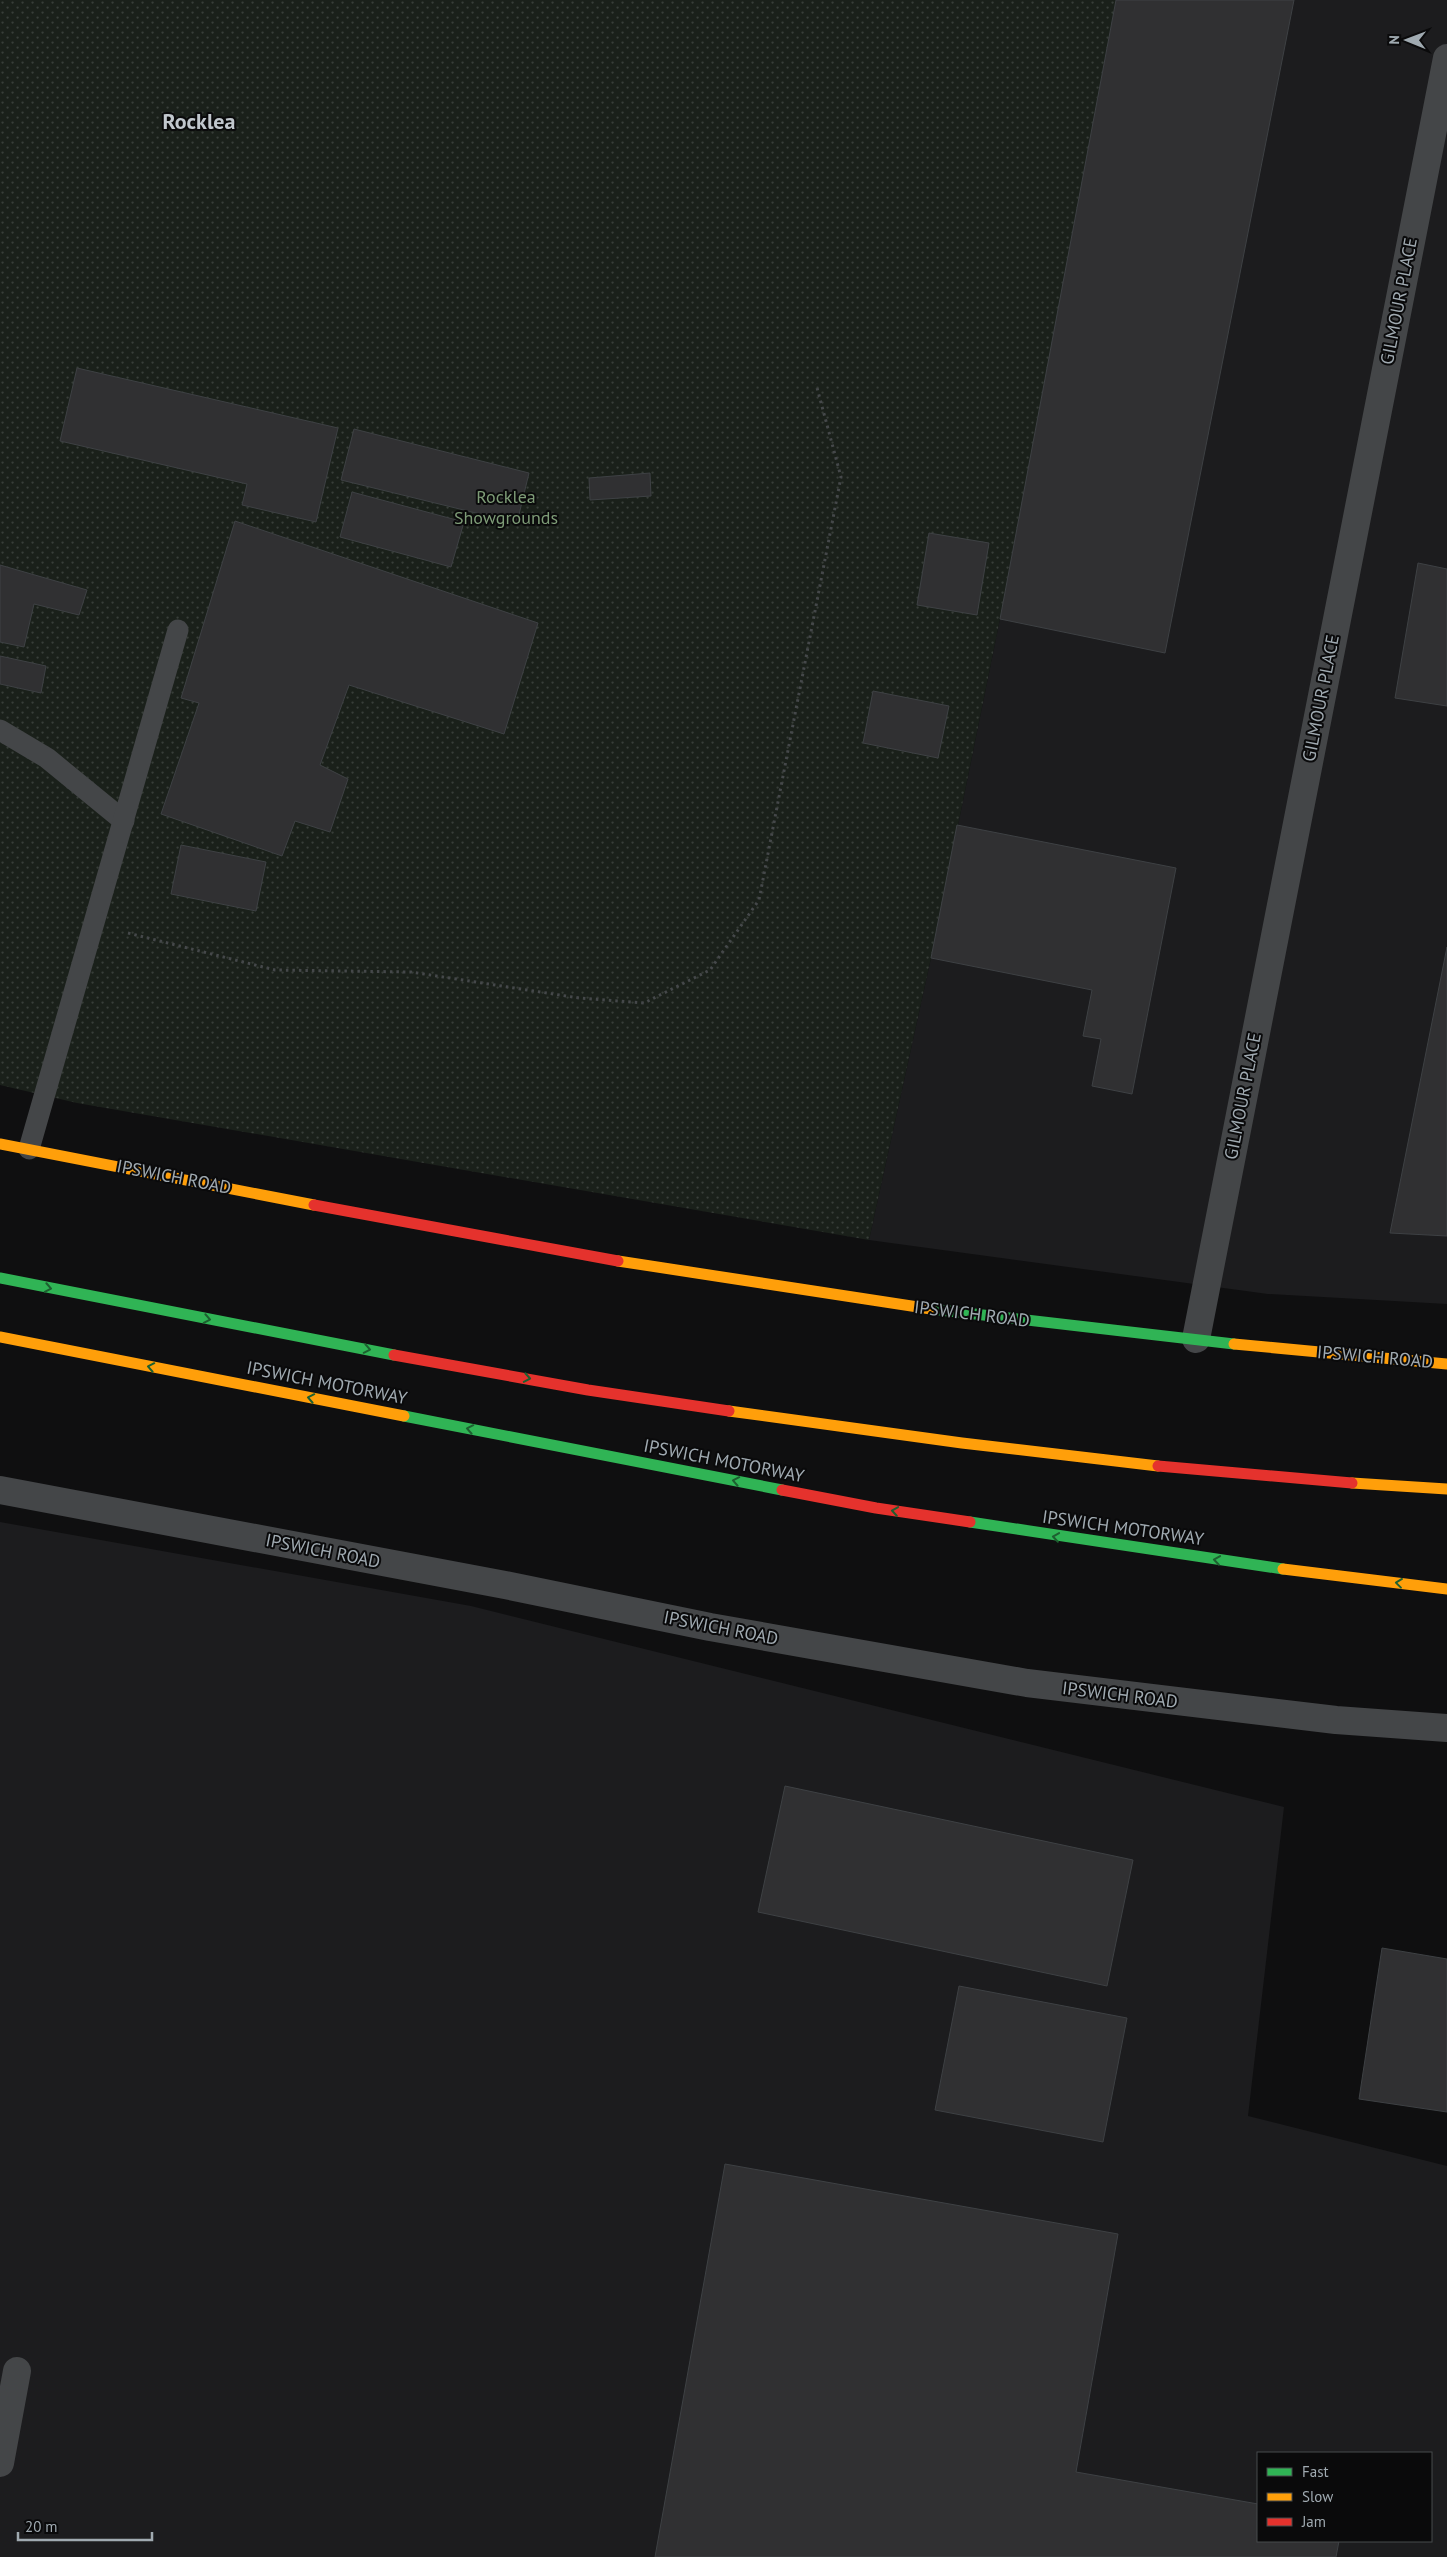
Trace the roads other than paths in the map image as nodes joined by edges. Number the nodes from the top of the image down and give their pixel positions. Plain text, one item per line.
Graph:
1 (1447, 58) edge
2 (178, 630) dead end
3 (0, 730) edge
4 (124, 822) junction
5 (0, 1144) edge
6 (29, 1149) junction
7 (0, 1278) edge
8 (0, 1337) edge
9 (1196, 1339) junction
10 (1447, 1364) edge
11 (1447, 1489) edge
12 (0, 1490) edge
13 (1447, 1589) edge
14 (1447, 1728) edge
15 (17, 2371) dead end
16 (0, 2463) edge

1 - 9 street, GILMOUR PLACE
2 - 4 lane
3 - 4 lane
4 - 6 lane
5 - 6 main road, IPSWICH ROAD
6 - 9 main road, IPSWICH ROAD
7 -> 11 main road
13 -> 8 main road, IPSWICH MOTORWAY
9 - 10 main road, IPSWICH ROAD
12 - 14 street, IPSWICH ROAD
15 - 16 street

